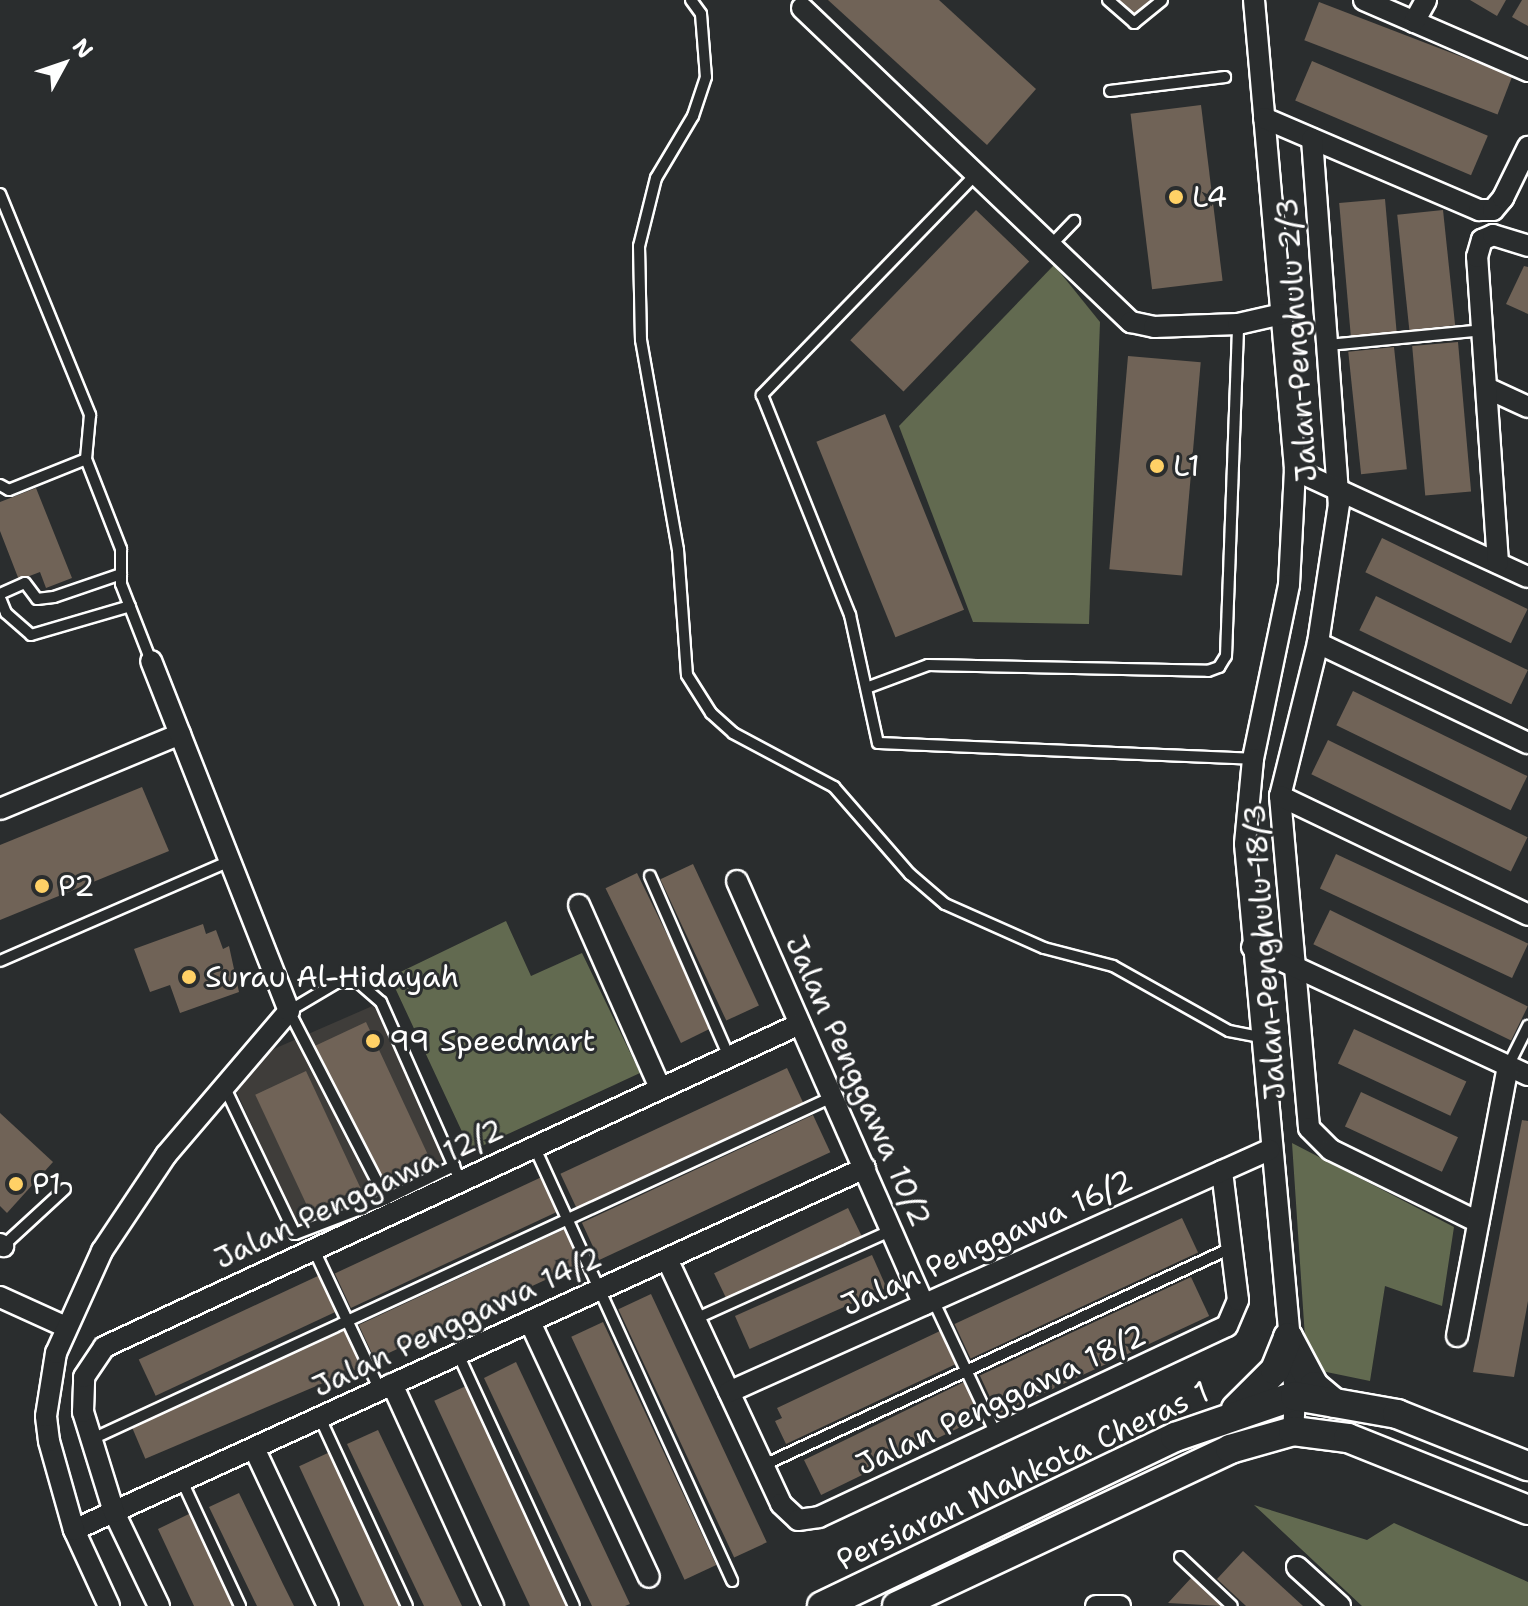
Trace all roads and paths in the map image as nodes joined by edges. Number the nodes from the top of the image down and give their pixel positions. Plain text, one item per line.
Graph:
1 (691, 0) edge
2 (1108, 0) edge
3 (1162, 0) edge
4 (1254, 0) edge
5 (1364, 0) edge
6 (1426, 0) edge
7 (802, 8) dead end
8 (1414, 22) junction
9 (1528, 71) edge
10 (1225, 77) dead end
11 (1110, 91) dead end
12 (1264, 118) junction
13 (1312, 139) junction
14 (1528, 147) edge
15 (976, 174) junction
16 (0, 194) edge
17 (1074, 221) dead end
18 (1050, 246) junction
19 (1528, 246) edge
20 (1282, 314) junction
21 (1238, 324) junction
22 (1484, 330) junction
23 (1328, 345) junction
24 (1489, 389) junction
25 (1528, 407) edge
26 (86, 459) junction
27 (1295, 470) junction
28 (0, 485) edge
29 (1339, 490) junction
30 (1337, 535) joint
31 (1498, 555) junction
32 (121, 574) junction
33 (1528, 577) edge
34 (0, 596) edge
35 (130, 606) junction
36 (1318, 643) junction
37 (151, 661) joint
38 (869, 687) junction
39 (180, 734) junction
40 (1528, 743) edge
41 (1253, 759) junction
42 (1280, 796) junction
43 (0, 809) edge
44 (230, 861) junction
45 (650, 876) dead end
46 (737, 881) dead end
47 (579, 905) dead end
48 (1528, 915) edge
49 (1252, 947) junction
50 (0, 961) edge
51 (1294, 967) junction
52 (289, 1011) junction
53 (800, 1024) junction
54 (1528, 1026) edge
55 (1260, 1037) junction
56 (729, 1057) junction
57 (1508, 1066) junction
58 (1528, 1075) edge
59 (225, 1088) junction
60 (660, 1088) junction
61 (832, 1097) junction
62 (534, 1146) junction
63 (1269, 1150) junction
64 (865, 1168) junction
65 (1222, 1171) junction
66 (457, 1173) junction
67 (65, 1189) dead end
68 (386, 1199) junction
69 (571, 1218) junction
70 (1478, 1222) junction
71 (892, 1230) junction
72 (2, 1245) edge
73 (1233, 1247) junction
74 (314, 1250) junction
75 (667, 1259) junction
76 (603, 1288) junction
77 (0, 1297) edge
78 (928, 1302) junction
79 (695, 1319) junction
80 (347, 1321) junction
81 (530, 1322) junction
82 (66, 1327) junction
83 (1457, 1336) dead end
84 (1288, 1337) junction
85 (458, 1354) junction
86 (968, 1369) junction
87 (386, 1387) junction
88 (729, 1392) junction
89 (1295, 1396) junction
90 (1334, 1403) junction
91 (320, 1418) junction
92 (1223, 1420) junction
93 (1293, 1431) junction
94 (997, 1437) junction
95 (89, 1440) junction
96 (254, 1448) junction
97 (764, 1465) junction
98 (1528, 1466) edge
99 (182, 1481) junction
100 (1528, 1510) edge
101 (114, 1512) junction
102 (74, 1530) junction
103 (1180, 1557) dead end
104 (1297, 1567) dead end
105 (649, 1577) dead end
106 (732, 1581) dead end
107 (109, 1606) edge
108 (159, 1606) edge
109 (240, 1606) edge
110 (328, 1606) edge
111 (407, 1606) edge
112 (493, 1606) edge
113 (574, 1606) edge
114 (822, 1606) edge
115 (897, 1606) edge
116 (1096, 1606) edge
117 (1120, 1606) edge
118 (1232, 1606) edge
119 (1340, 1606) edge

1 - 55 lane
2 - 3 lane
4 - 12 street
5 - 8 street
6 - 8 street
7 - 15 street
8 - 9 street
10 - 11 lane
12 - 13 street
12 - 20 street
13 - 14 street
13 - 23 street, Jalan Penghulu 2/3
15 - 18 street
15 - 38 lane
16 - 26 lane
17 - 18 lane
18 - 21 street
19 - 22 street
20 - 21 street
20 - 27 street
21 - 38 lane
22 - 23 lane
22 - 24 street
23 - 29 street, Jalan Penghulu 2/3
24 - 25 street
24 - 31 street
26 - 28 lane
26 - 32 lane
27 - 29 street
27 - 41 street
29 - 30 street, Jalan Penghulu 2/3
29 - 31 street
30 - 36 street, Jalan Penghulu 18/3
31 - 33 street
32 - 34 lane
32 - 35 lane
34 - 35 lane
35 - 37 lane
36 - 40 street
36 - 42 street, Jalan Penghulu 18/3
37 - 39 street
38 - 41 lane
39 - 43 street
39 - 44 street
41 - 49 street
42 - 48 street
42 - 51 street, Jalan Penghulu 18/3
44 - 50 lane
44 - 52 street
45 - 56 lane
46 - 53 street, Jalan Penggawa 10/2
47 - 60 street
49 - 51 street
49 - 55 street
51 - 57 street
51 - 70 street, Jalan Penghulu 18/3
52 - 59 street
52 - 66 lane
52 - 68 lane
53 - 56 street, Jalan Penggawa 12/2
53 - 61 street, Jalan Penggawa 10/2
54 - 57 lane
55 - 63 street
56 - 60 street, Jalan Penggawa 12/2
57 - 58 street
57 - 70 street
59 - 68 lane
59 - 82 street
60 - 62 street, Jalan Penggawa 12/2
61 - 64 street, Jalan Penggawa 10/2
61 - 69 lane
62 - 66 street, Jalan Penggawa 12/2
62 - 69 lane
63 - 65 street, Jalan Penggawa 16/2
63 - 84 street
64 - 71 street, Jalan Penggawa 10/2
64 - 75 street, Jalan Penggawa 14/2
65 - 73 street
65 - 78 street, Jalan Penggawa 16/2
66 - 68 lane
66 - 74 street, Jalan Penggawa 12/2
67 - 72 lane
69 - 76 lane
69 - 80 lane
70 - 83 street
71 - 78 street, Jalan Penggawa 10/2
71 - 79 lane
73 - 86 lane
73 - 94 street, Jalan Penggawa 18/2
74 - 80 lane
74 - 95 street, Jalan Penggawa 12/2
75 - 76 street, Jalan Penggawa 14/2
75 - 79 street
76 - 81 street, Jalan Penggawa 14/2
76 - 106 lane
77 - 82 street
78 - 86 lane
78 - 88 street, Jalan Penggawa 16/2
79 - 88 street
80 - 87 lane
80 - 95 lane
81 - 85 street, Jalan Penggawa 14/2
81 - 105 street
82 - 102 street
84 - 89 street
84 - 90 main road
84 - 92 main road
85 - 87 street, Jalan Penggawa 14/2
85 - 113 lane
86 - 94 lane
86 - 97 lane
87 - 91 street, Jalan Penggawa 14/2
87 - 112 street
88 - 97 street
89 - 90 main road, Persiaran Mahkota Cheras 1
89 - 92 main road, Persiaran Mahkota Cheras 1
89 - 93 street
90 - 98 main road, Persiaran Mahkota Cheras 1
91 - 96 street, Jalan Penggawa 14/2
91 - 111 lane
92 - 114 main road, Persiaran Mahkota Cheras 1
93 - 100 main road, Persiaran Mahkota Cheras 1
93 - 115 main road, Persiaran Mahkota Cheras 1
94 - 97 street, Jalan Penggawa 18/2
95 - 101 street, Jalan Penggawa 12/2
96 - 99 street, Jalan Penggawa 14/2
96 - 110 street
99 - 101 street, Jalan Penggawa 14/2
99 - 109 lane
101 - 102 street, Jalan Penggawa 14/2
101 - 108 street, Jalan Penggawa 12/2
102 - 107 street
103 - 118 lane
104 - 119 street
116 - 117 street

